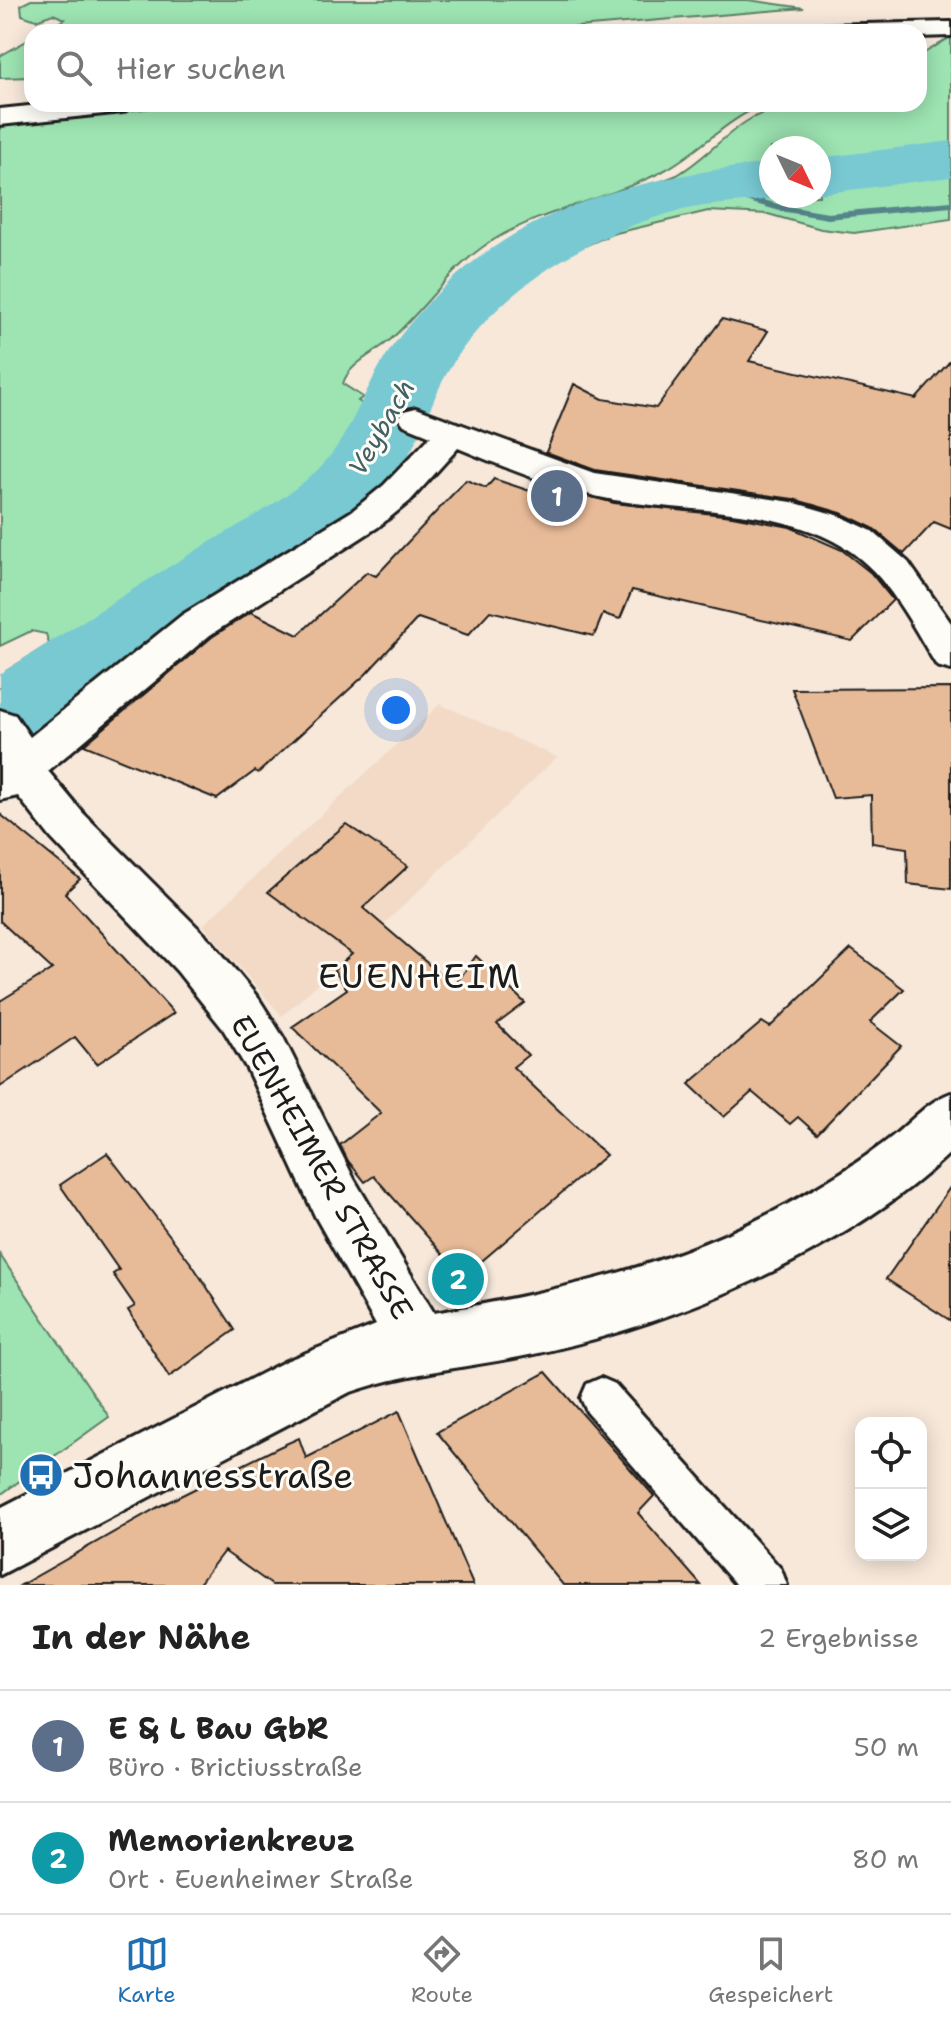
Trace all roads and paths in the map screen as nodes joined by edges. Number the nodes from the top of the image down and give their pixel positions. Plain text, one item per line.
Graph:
1 (951, 29) edge
2 (927, 30) edge
3 (47, 112) edge
4 (0, 117) edge
5 (416, 418) dead end
6 (453, 433) junction
7 (951, 656) edge
8 (9, 756) edge
9 (951, 1117) edge
10 (420, 1345) junction
11 (601, 1398) dead end
12 (0, 1543) edge
13 (765, 1585) edge

1 - 2 street
3 - 4 street
5 - 6 street
6 - 7 street
6 - 8 street
8 - 10 street, EUENHEIMER STRASSE
9 - 10 street, EUENHEIMER STRASSE
10 - 12 street
11 - 13 lane

